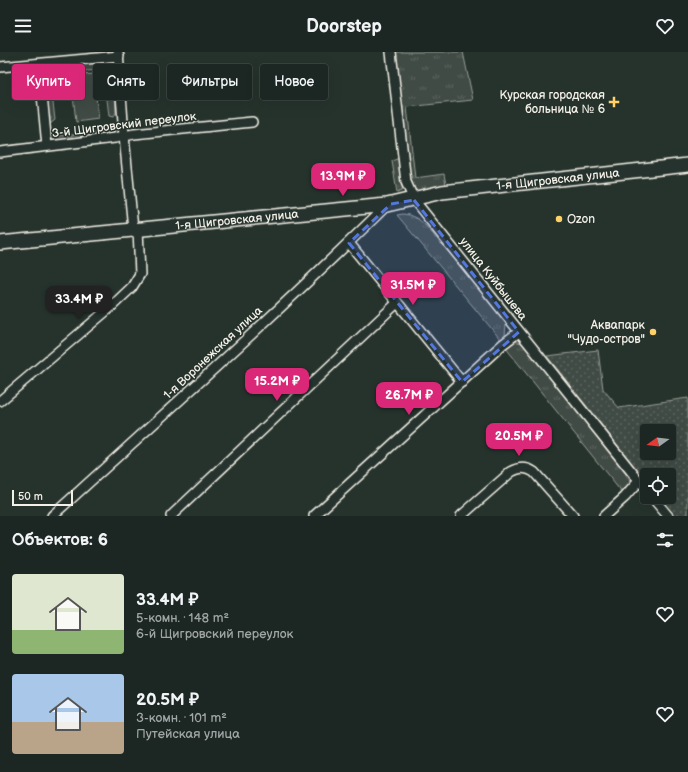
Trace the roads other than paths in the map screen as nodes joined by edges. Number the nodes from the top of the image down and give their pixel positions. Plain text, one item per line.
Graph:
1 (391, 52) edge
2 (119, 54) edge
3 (39, 64) edge
4 (12, 66) edge
5 (0, 67) edge
6 (43, 100) edge
7 (252, 122) dead end
8 (124, 136) junction
9 (47, 146) junction
10 (0, 152) edge
11 (688, 166) edge
12 (414, 200) junction
13 (387, 205) junction
14 (135, 229) junction
15 (0, 242) edge
16 (349, 243) junction
17 (397, 303) junction
18 (519, 332) junction
19 (462, 382) junction
20 (0, 401) edge
21 (639, 481) joint
22 (658, 504) edge
23 (52, 516) edge
24 (171, 516) edge
25 (314, 516) edge
26 (461, 516) edge
27 (573, 516) edge
28 (604, 516) edge
29 (668, 516) edge

1 - 12 street, улица Куйбышева
2 - 3 street
2 - 8 street
4 - 5 street
6 - 9 street
7 - 8 street, 3-й Щигровский переулок
8 - 9 street, 3-й Щигровский переулок
8 - 14 street
9 - 10 street, 3-й Щигровский переулок
11 - 12 street, 1-я Щигровская улица
12 - 13 street, 1-я Щигровская улица
12 - 18 street, улица Куйбышева
13 - 14 street, 1-я Щигровская улица
13 - 16 street, 1-я Воронежская улица
14 - 15 street, 1-я Щигровская улица
14 - 20 street
16 - 17 street
16 - 23 street, 1-я Воронежская улица
17 - 19 street
17 - 24 street
18 - 19 street
18 - 21 street, улица Куйбышева
19 - 25 street
21 - 28 street
22 - 29 street
26 - 27 street

